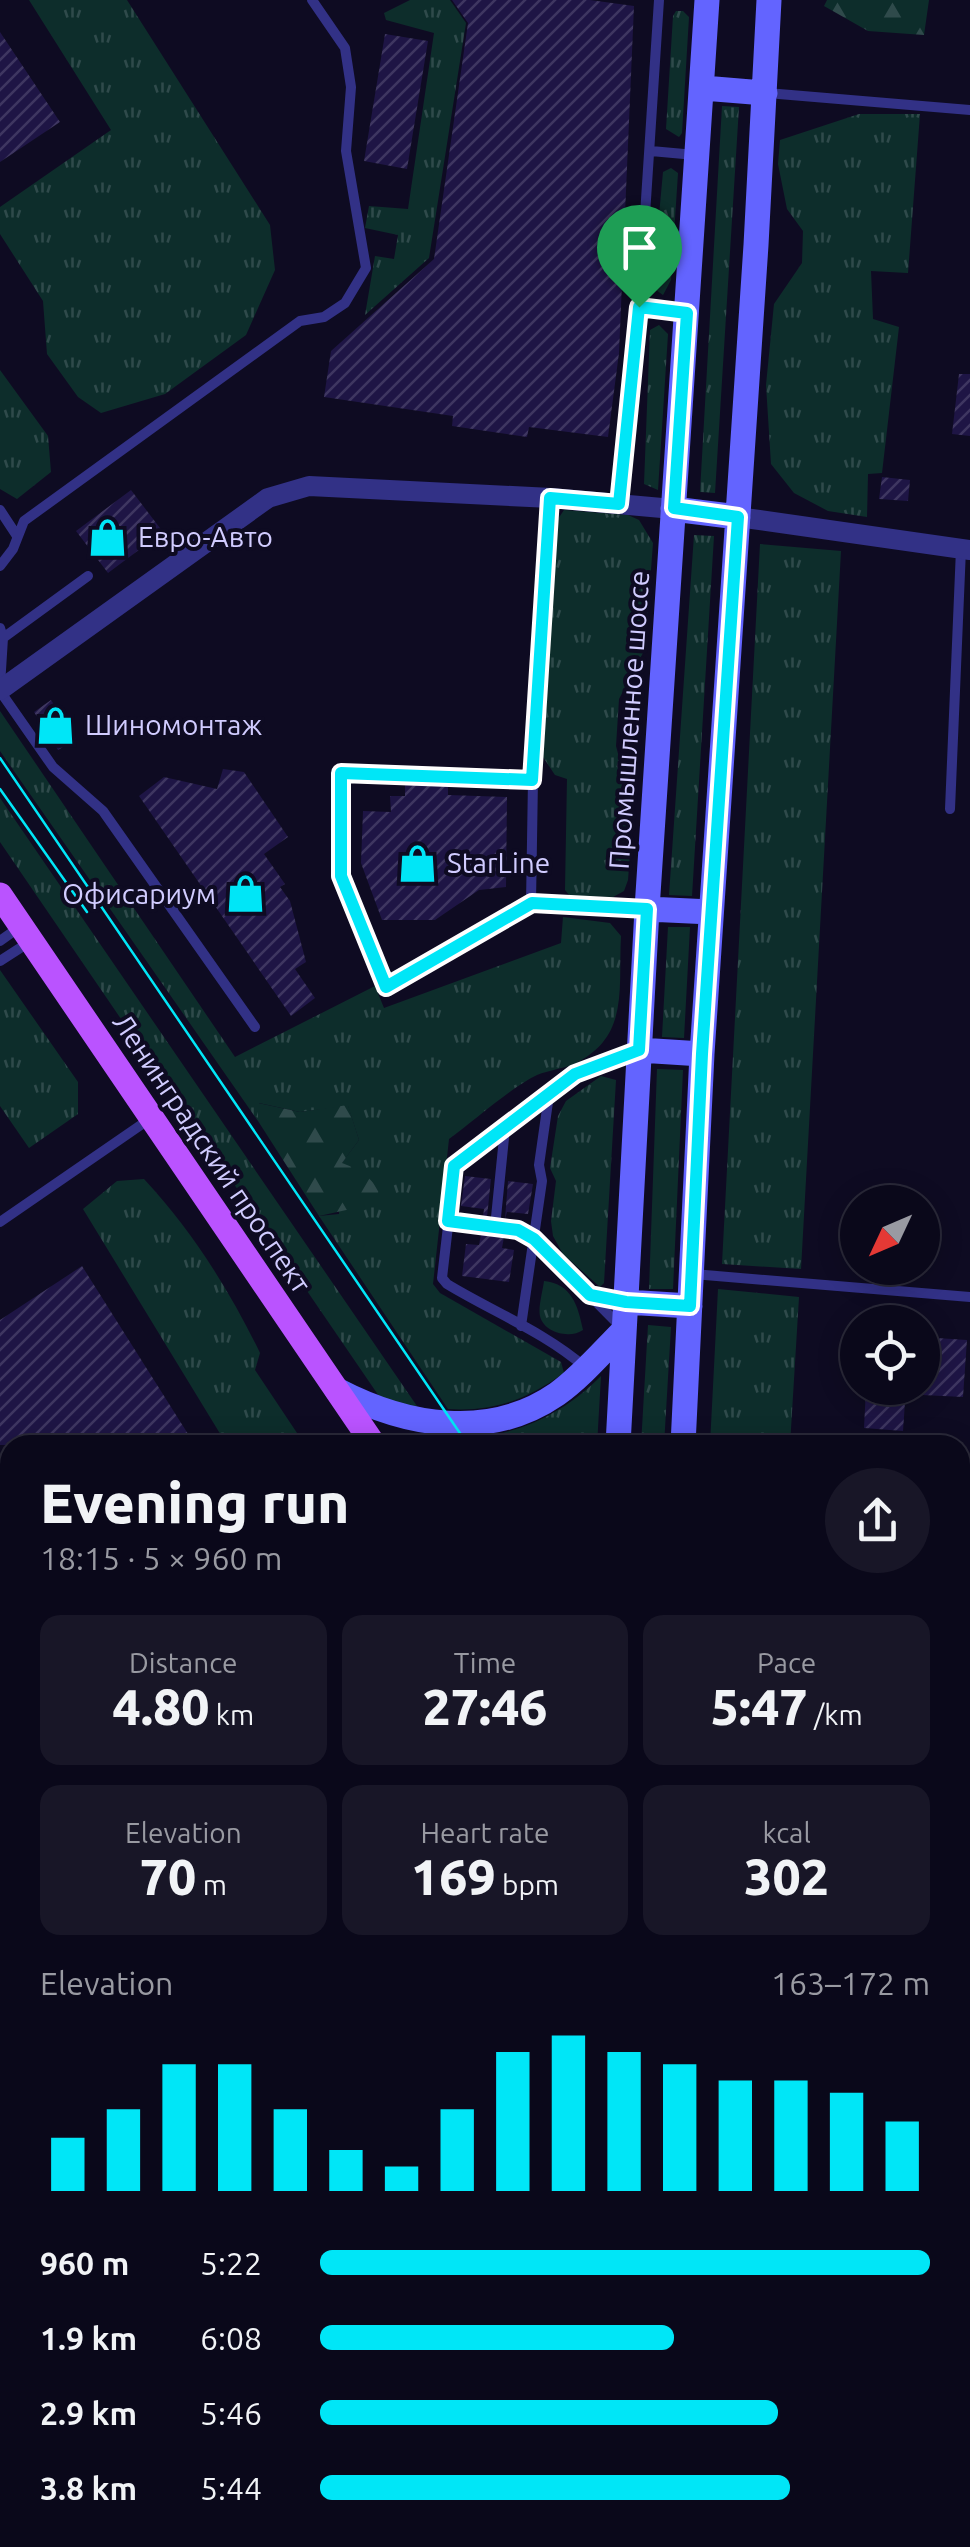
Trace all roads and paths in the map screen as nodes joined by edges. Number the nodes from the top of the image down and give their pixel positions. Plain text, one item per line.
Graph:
1 (312, 0) edge
2 (659, 0) edge
3 (707, 0) edge
4 (769, 0) edge
5 (703, 88) junction
6 (765, 93) junction
7 (966, 109) edge
8 (652, 151) junction
9 (699, 155) junction
10 (639, 307) junction
11 (687, 313) junction
12 (550, 498) junction
13 (619, 504) junction
14 (674, 508) junction
15 (0, 510) edge
16 (738, 517) junction
17 (17, 536) junction
18 (965, 549) edge
19 (0, 566) edge
20 (88, 576) dead end
21 (1, 633) edge
22 (0, 689) edge
23 (532, 780) junction
24 (950, 809) dead end
25 (0, 895) edge
26 (532, 903) junction
27 (647, 909) junction
28 (711, 912) junction
29 (26, 933) junction
30 (0, 941) edge
31 (0, 962) edge
32 (256, 1027) dead end
33 (639, 1050) junction
34 (702, 1054) junction
35 (549, 1095) junction
36 (152, 1117) junction
37 (504, 1128) junction
38 (448, 1221) junction
39 (0, 1222) edge
40 (494, 1227) junction
41 (534, 1239) junction
42 (692, 1274) junction
43 (590, 1295) junction
44 (970, 1297) edge
45 (626, 1302) junction
46 (690, 1306) junction
47 (521, 1326) junction
48 (624, 1330) junction
49 (586, 1368) junction
50 (338, 1390) junction
51 (367, 1435) edge
52 (619, 1435) edge
53 (684, 1435) edge

1 - 17 lane
2 - 8 lane
3 - 5 main road, Промышленное шоссе
4 - 6 main road
5 - 6 main road
5 - 9 main road, Промышленное шоссе
6 - 7 lane
6 - 16 main road
8 - 9 lane
8 - 10 lane
9 - 11 main road, Промышленное шоссе
10 - 11 lane
10 - 13 lane
11 - 14 main road, Промышленное шоссе
12 - 13 street
12 - 22 street
12 - 23 lane
13 - 14 street
14 - 16 main road
14 - 27 main road, Промышленное шоссе
15 - 17 lane
16 - 18 street
16 - 28 main road
17 - 19 lane
18 - 24 lane
20 - 21 lane
21 - 22 lane
22 - 32 lane
23 - 26 lane
23 - 26 lane
25 - 29 main road, Ленинградский проспект
26 - 27 lane
27 - 28 main road
27 - 33 main road, Промышленное шоссе
28 - 34 main road
29 - 30 lane
29 - 31 lane
29 - 36 main road, Ленинградский проспект
33 - 34 main road
33 - 35 lane
33 - 45 main road, Промышленное шоссе
34 - 42 main road
35 - 37 lane
35 - 41 lane
36 - 39 lane
36 - 50 main road, Ленинградский проспект
37 - 38 lane
37 - 40 lane
38 - 40 lane
38 - 47 lane
40 - 41 lane
41 - 43 lane
41 - 47 lane
42 - 44 lane
42 - 46 main road
43 - 45 lane
43 - 48 lane
45 - 46 main road
45 - 48 main road, Промышленное шоссе
46 - 53 main road
47 - 49 lane
48 - 49 main road
48 - 52 main road, Промышленное шоссе
49 - 50 main road
50 - 51 main road, Ленинградский проспект

